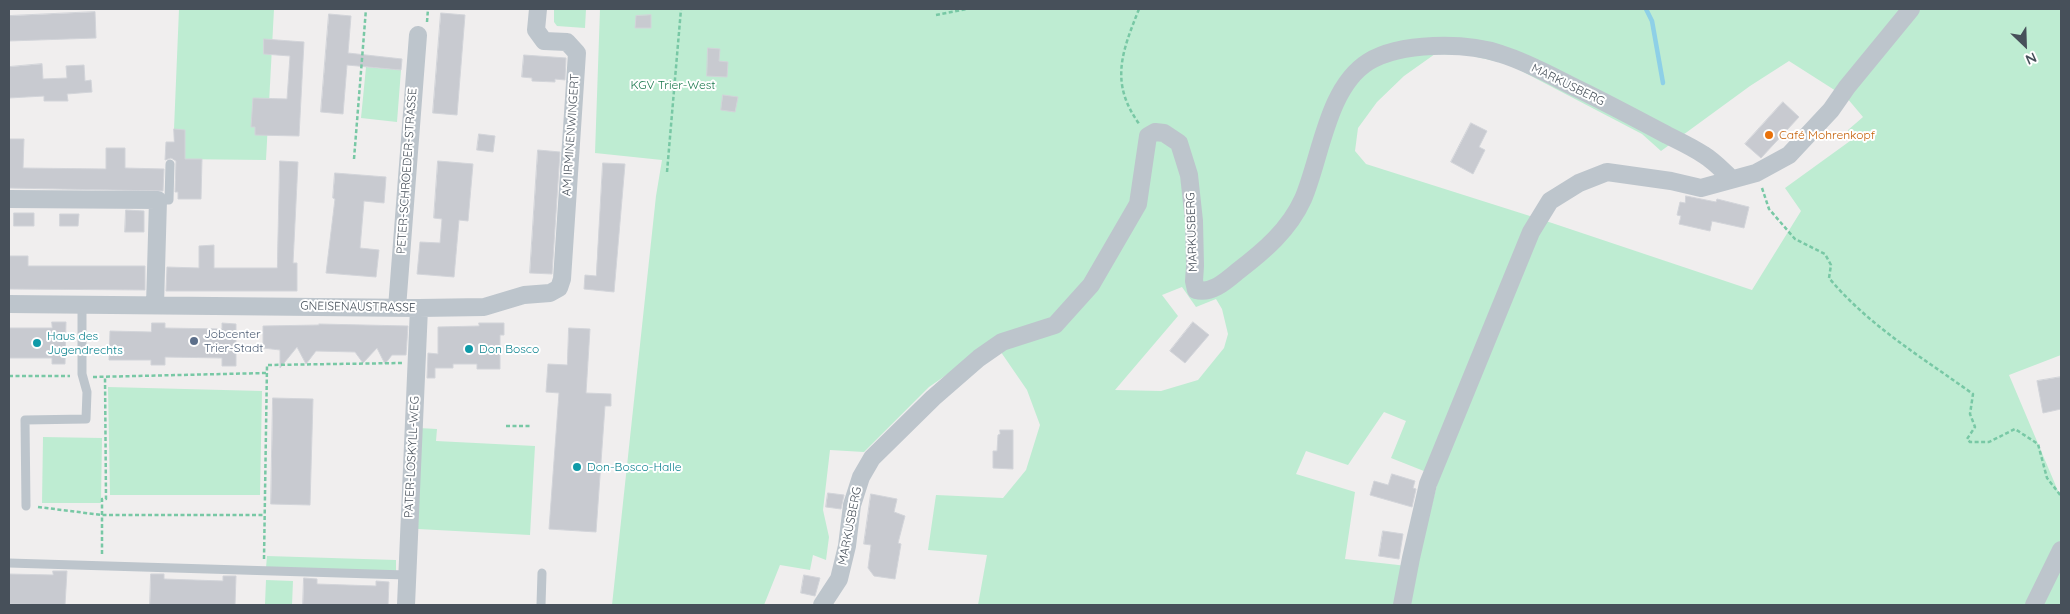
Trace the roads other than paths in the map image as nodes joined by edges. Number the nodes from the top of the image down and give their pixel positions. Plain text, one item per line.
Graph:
1 (538, 9) edge
2 (1911, 9) edge
3 (418, 35) dead end
4 (170, 164) dead end
5 (1732, 179) junction
6 (9, 199) edge
7 (158, 200) junction
8 (559, 288) joint
9 (9, 304) edge
10 (155, 304) junction
11 (82, 305) junction
12 (397, 308) junction
13 (419, 308) junction
14 (26, 506) road end
15 (2061, 550) edge
16 (9, 562) edge
17 (542, 573) dead end
18 (406, 575) junction
19 (406, 605) edge
20 (541, 605) edge
21 (822, 605) edge
22 (1402, 605) edge
23 (2034, 605) edge

1 - 8 street, AM IRMINENWINGERT
2 - 5 street
3 - 12 street, PETER-SCHROEDER-STRASSE
4 - 7 lane
5 - 21 street, MARKUSBERG
5 - 22 street
6 - 7 street
7 - 10 street
8 - 13 street, GNEISENAUSTRASSE
9 - 11 street, GNEISENAUSTRASSE
10 - 11 street, GNEISENAUSTRASSE
10 - 12 street, GNEISENAUSTRASSE
11 - 14 lane
12 - 13 street, GNEISENAUSTRASSE
13 - 18 street, PATER-LOSKYLL-WEG
15 - 23 street
16 - 18 lane
17 - 20 lane
18 - 19 street, PATER-LOSKYLL-WEG

